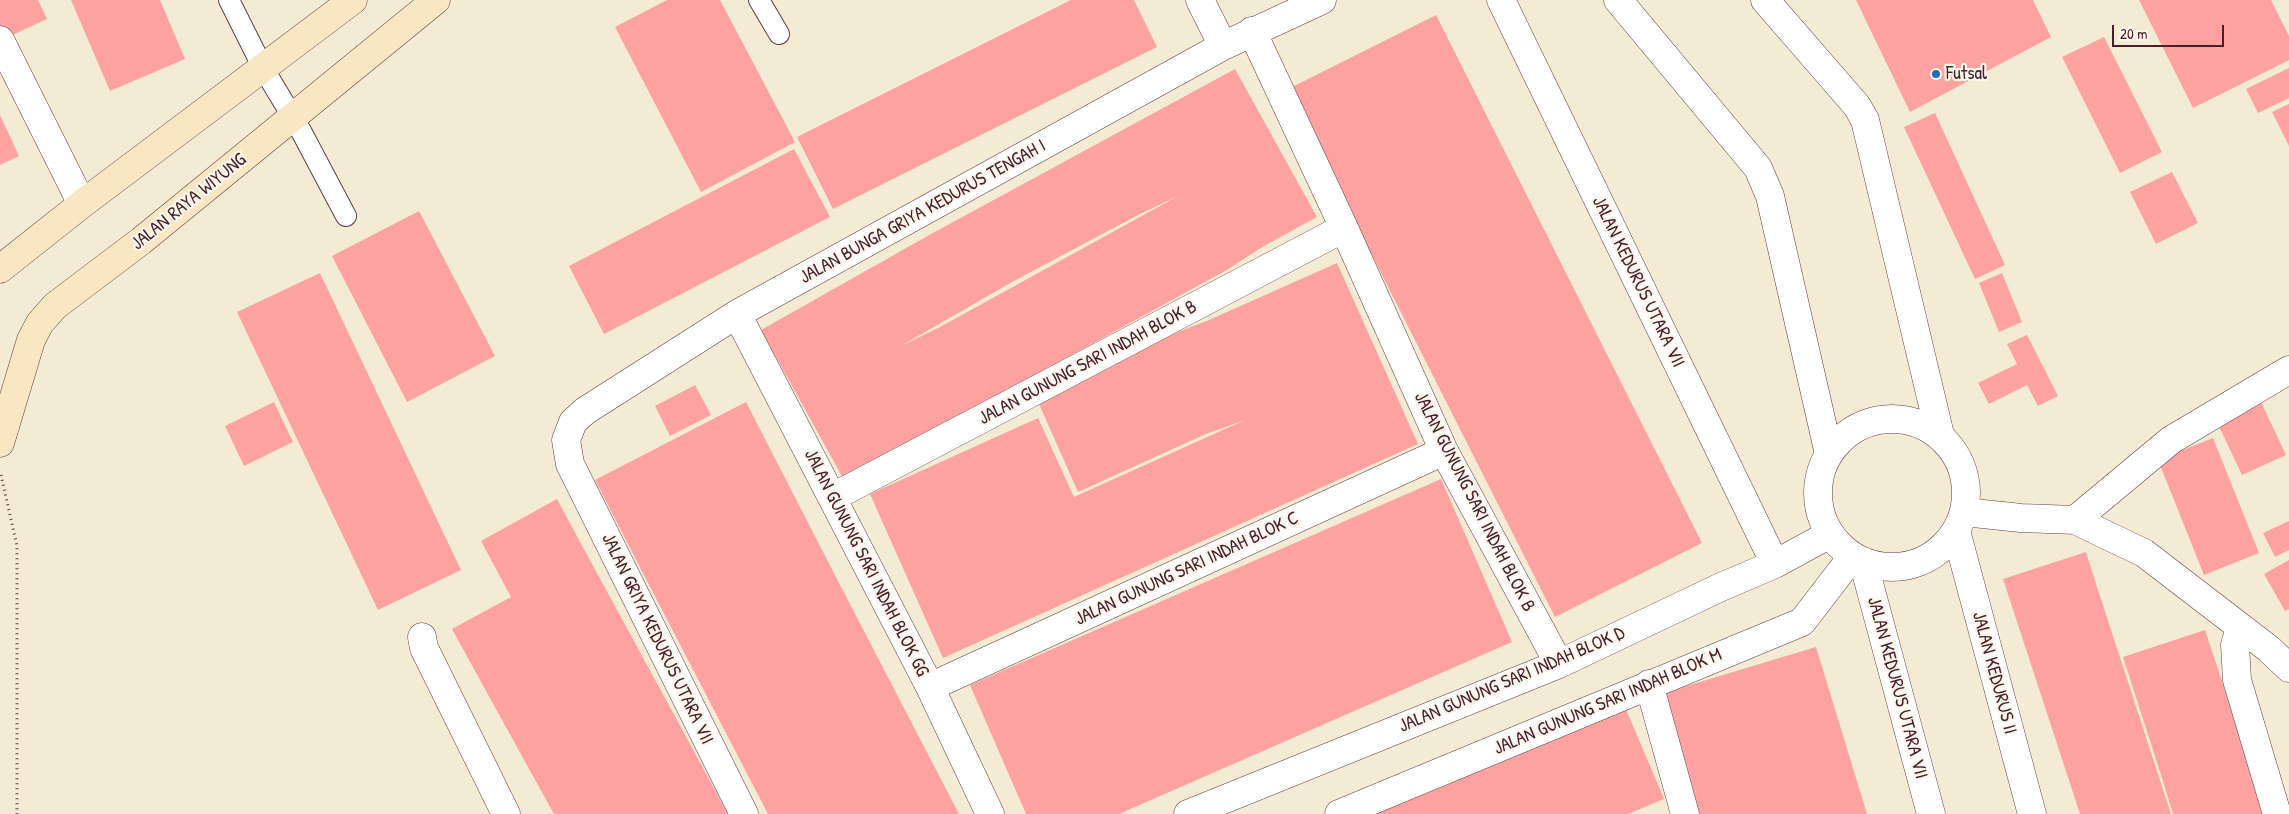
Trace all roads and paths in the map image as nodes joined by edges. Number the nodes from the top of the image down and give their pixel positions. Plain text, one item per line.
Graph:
1 (229, 0) edge
2 (353, 0) edge
3 (436, 0) edge
4 (758, 0) edge
5 (1200, 0) edge
6 (1322, 0) edge
7 (1501, 0) edge
8 (1618, 0) edge
9 (1765, 0) edge
10 (1252, 32) junction
11 (779, 34) dead end
12 (0, 40) edge
13 (1223, 46) junction
14 (263, 68) junction
15 (292, 117) junction
16 (82, 204) junction
17 (346, 216) dead end
18 (1344, 228) junction
19 (0, 269) edge
20 (737, 314) junction
21 (2289, 370) edge
22 (1940, 435) junction
23 (0, 443) edge
24 (1444, 451) junction
25 (1828, 454) junction
26 (570, 464) joint
27 (0, 472) edge
28 (833, 497) junction
29 (2075, 520) junction
30 (1960, 521) junction
31 (1830, 534) junction
32 (1858, 559) junction
33 (1775, 564) junction
34 (2240, 628) junction
35 (422, 637) dead end
36 (1559, 664) junction
37 (2289, 668) edge
38 (1649, 684) junction
39 (930, 687) junction
40 (17, 814) edge
41 (506, 814) edge
42 (744, 814) edge
43 (990, 814) edge
44 (1188, 814) edge
45 (1338, 814) edge
46 (1685, 814) edge
47 (1932, 814) edge
48 (2032, 814) edge
49 (2277, 814) edge

1 - 14 lane
2 - 14 main road
3 - 15 main road, JALAN RAYA WIYUNG
4 - 11 lane
5 - 13 street
6 - 10 street, JALAN BUNGA GRIYA KEDURUS TENGAH I
7 - 33 street, JALAN KEDURUS UTARA VII
8 - 25 street
9 - 22 street
10 - 13 street, JALAN BUNGA GRIYA KEDURUS TENGAH I
10 - 18 street, JALAN GUNUNG SARI INDAH BLOK B
12 - 16 street
13 - 20 street, JALAN BUNGA GRIYA KEDURUS TENGAH I
14 - 15 lane
14 - 16 main road
15 - 17 lane
15 - 23 main road, JALAN RAYA WIYUNG
16 - 19 main road
18 - 24 street, JALAN GUNUNG SARI INDAH BLOK B
18 - 28 street, JALAN GUNUNG SARI INDAH BLOK B
20 - 26 street, JALAN BUNGA GRIYA KEDURUS TENGAH I
20 - 28 street, JALAN GUNUNG SARI INDAH BLOK GG
21 - 29 street
22 - 25 street
22 - 30 street
24 - 36 street, JALAN GUNUNG SARI INDAH BLOK B
24 - 39 street, JALAN GUNUNG SARI INDAH BLOK C
25 - 31 street
26 - 42 street, JALAN GRIYA KEDURUS UTARA VII
27 - 40 path
28 - 39 street, JALAN GUNUNG SARI INDAH BLOK GG
29 - 30 street
29 - 34 street
30 - 32 street
30 - 48 street, JALAN KEDURUS II
31 - 32 street
31 - 33 street, JALAN GUNUNG SARI INDAH BLOK D
32 - 38 street, JALAN GUNUNG SARI INDAH BLOK M
32 - 47 street, JALAN KEDURUS UTARA VII
33 - 36 street, JALAN GUNUNG SARI INDAH BLOK D
34 - 37 street
34 - 49 street
35 - 41 street
36 - 44 street, JALAN GUNUNG SARI INDAH BLOK D
38 - 45 street, JALAN GUNUNG SARI INDAH BLOK M
38 - 46 street
39 - 43 street, JALAN GUNUNG SARI INDAH BLOK GG

